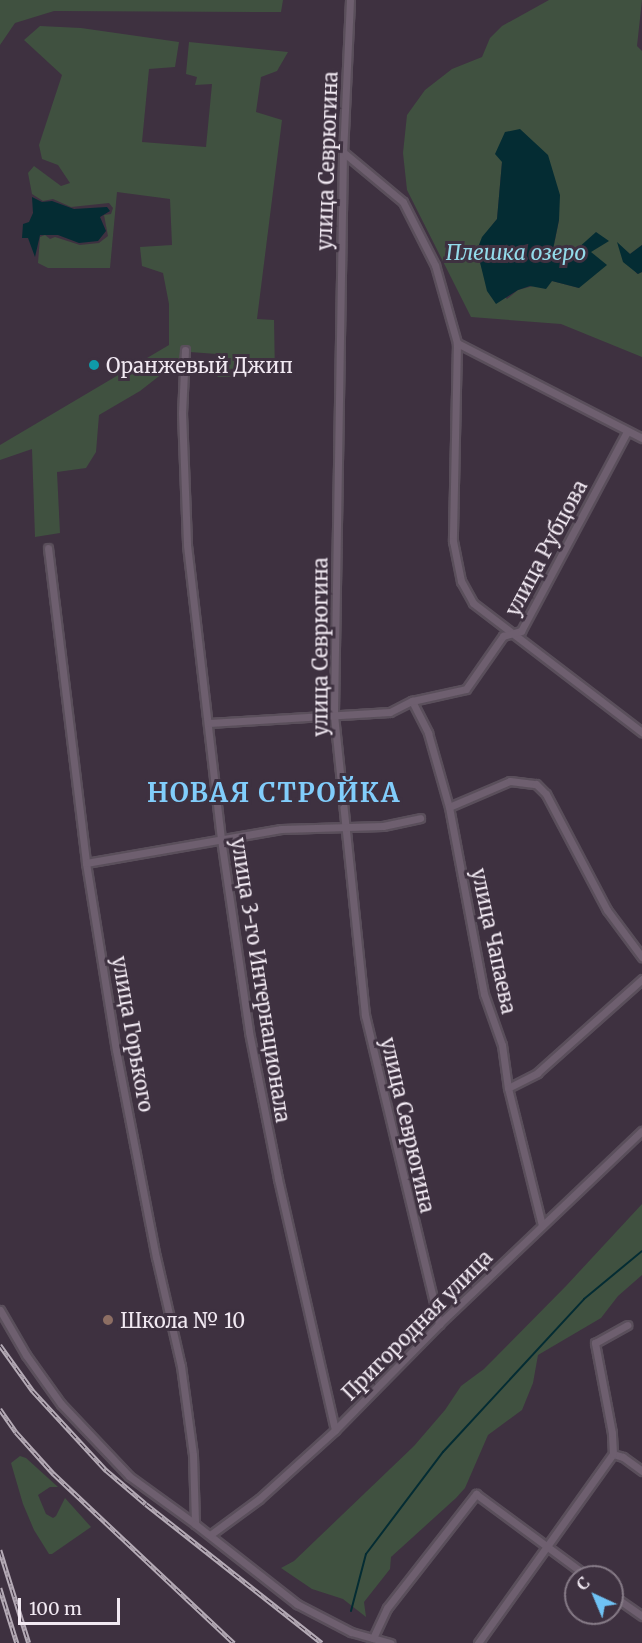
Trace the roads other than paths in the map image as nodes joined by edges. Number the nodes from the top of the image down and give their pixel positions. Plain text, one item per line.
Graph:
1 (350, 0) edge
2 (343, 152) junction
3 (457, 343) junction
4 (185, 350) dead end
5 (627, 432) junction
6 (642, 438) edge
7 (48, 548) dead end
8 (512, 634) junction
9 (412, 701) junction
10 (334, 715) junction
11 (209, 723) junction
12 (642, 732) edge
13 (449, 807) junction
14 (420, 818) dead end
15 (346, 828) junction
16 (221, 839) junction
17 (86, 863) junction
18 (642, 957) edge
19 (642, 979) edge
20 (508, 1088) junction
21 (642, 1131) edge
22 (542, 1225) junction
23 (0, 1310) edge
24 (439, 1324) junction
25 (627, 1325) dead end
26 (335, 1430) junction
27 (613, 1454) junction
28 (642, 1471) edge
29 (195, 1524) junction
30 (210, 1535) junction
31 (549, 1546) junction
32 (573, 1565) edge
33 (624, 1603) edge
34 (642, 1616) edge
35 (373, 1638) junction
36 (390, 1643) edge
37 (478, 1643) edge

1 - 2 street, улица Севрюгина
2 - 3 street
2 - 10 street, улица Севрюгина
3 - 5 street
3 - 8 street
4 - 11 street, улица 3-го Интернационала
5 - 6 street
5 - 8 street, улица Рубцова
7 - 17 street, улица Горького
8 - 9 street, улица Рубцова
8 - 12 street
9 - 10 street, улица Рубцова
9 - 13 street, улица Чапаева
10 - 11 street, улица Рубцова
10 - 15 street, улица Севрюгина
11 - 16 street, улица 3-го Интернационала
13 - 18 street
13 - 20 street, улица Чапаева
14 - 15 street
15 - 16 street
15 - 24 street, улица Севрюгина
16 - 17 street
16 - 26 street, улица 3-го Интернационала
17 - 29 street, улица Горького
19 - 20 street
20 - 22 street, улица Чапаева
21 - 22 street, Пригородная улица
22 - 24 street, Пригородная улица
23 - 29 street
24 - 26 street, Пригородная улица
25 - 27 street
26 - 30 street, Пригородная улица
27 - 28 street
27 - 31 street
29 - 30 street
30 - 35 street
31 - 32 street
31 - 35 street
31 - 37 street
33 - 34 street
35 - 36 street

